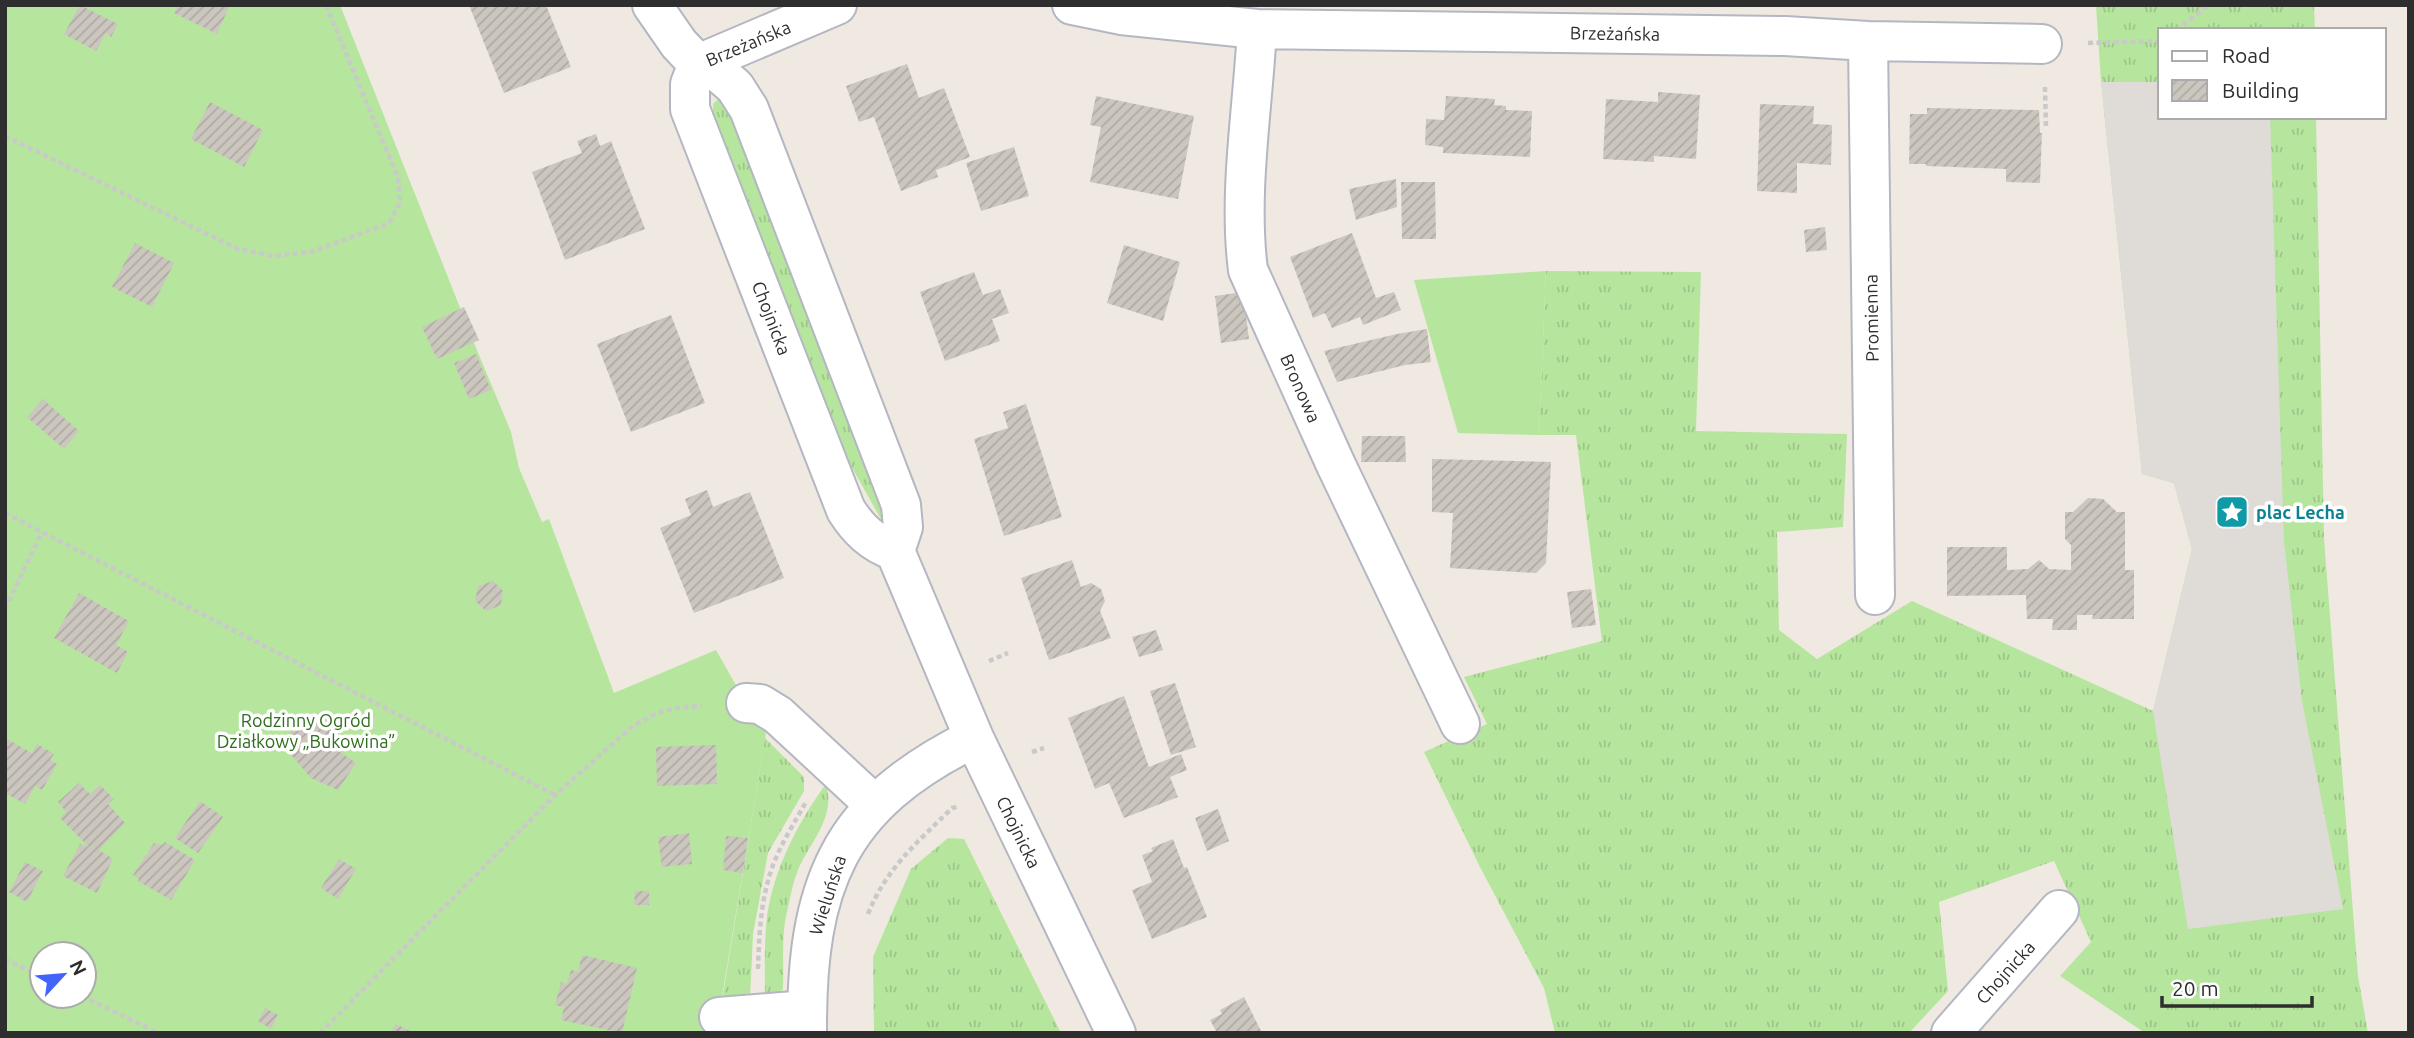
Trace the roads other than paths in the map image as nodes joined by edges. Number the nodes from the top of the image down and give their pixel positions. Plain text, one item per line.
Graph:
1 (652, 5) edge
2 (837, 5) edge
3 (1072, 5) edge
4 (1785, 21) edge
5 (1257, 29) junction
6 (1868, 41) junction
7 (2043, 62) road end
8 (698, 64) junction
9 (895, 551) junction
10 (1875, 595) dead end
11 (746, 703) road end
12 (1460, 724) dead end
13 (974, 738) junction
14 (875, 805) junction
15 (2059, 911) dead end
16 (719, 1017) dead end
17 (807, 1021) edge
18 (1116, 1033) edge
19 (1951, 1033) edge

1 - 8 street
2 - 8 street, Brzeżańska
3 - 5 street, Brzeżańska
4 - 5 street, Brzeżańska
4 - 6 street, Brzeżańska
5 - 12 street, Bronowa
6 - 7 street, Brzeżańska
6 - 10 street, Promienna
8 - 9 street
8 - 9 street, Chojnicka
9 - 13 street, Chojnicka
11 - 14 street
13 - 14 street, Wieluńska
13 - 18 street, Chojnicka
14 - 17 street, Wieluńska
15 - 19 street, Chojnicka
16 - 17 street

